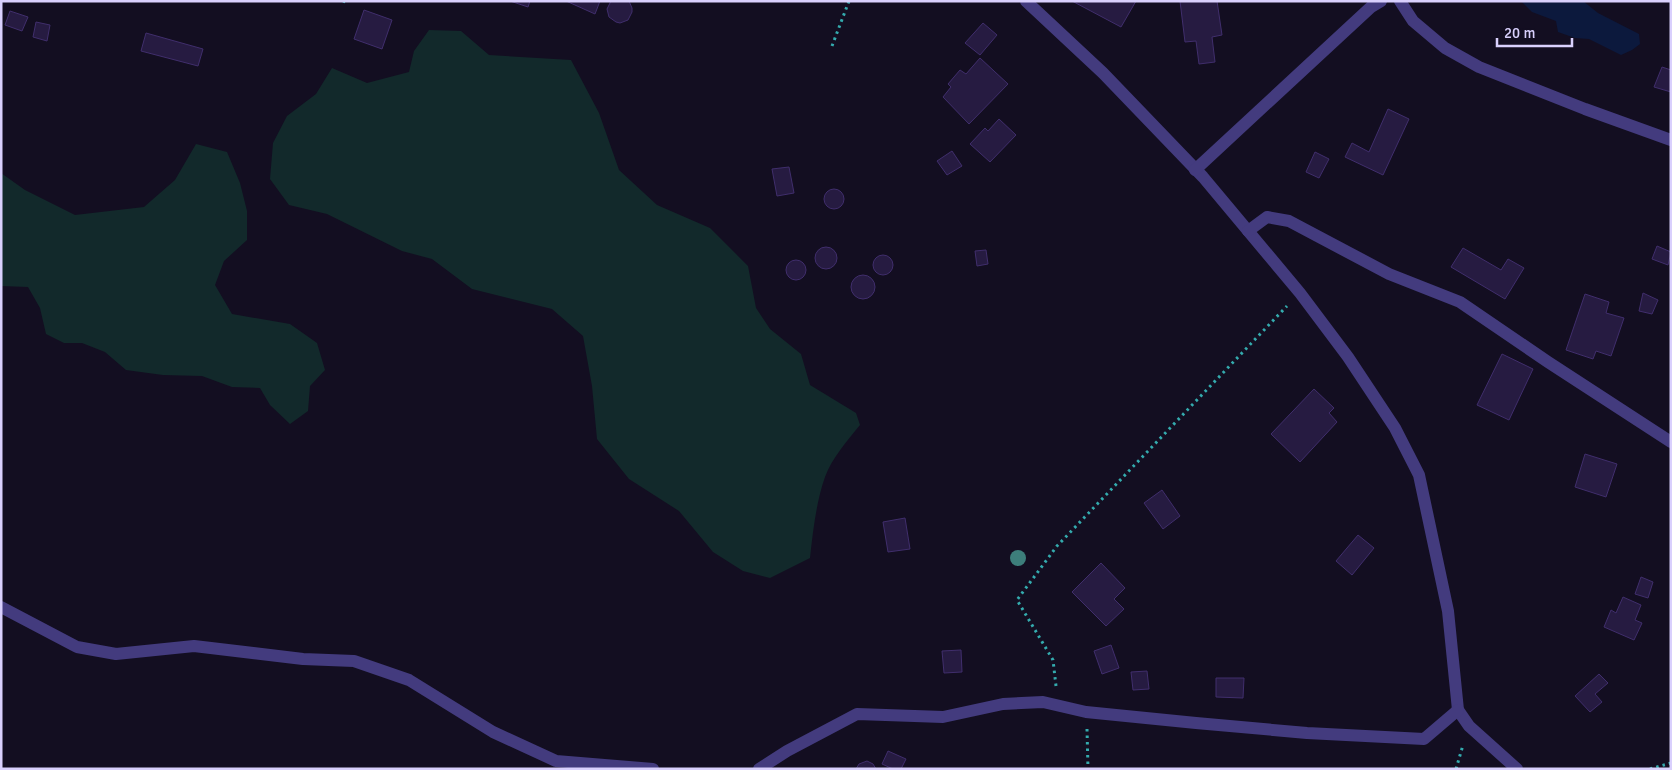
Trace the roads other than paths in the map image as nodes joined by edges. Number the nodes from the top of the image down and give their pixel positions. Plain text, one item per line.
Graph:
1 (1026, 1) edge
2 (1381, 1) edge
3 (1400, 1) edge
4 (1671, 140) edge
5 (1195, 170) junction
6 (1248, 230) junction
7 (1671, 442) edge
8 (1, 607) edge
9 (1458, 710) junction
10 (653, 769) edge
11 (759, 769) edge
12 (1517, 769) edge

1 - 5 street
2 - 5 street
3 - 4 street
5 - 6 street
6 - 7 street
6 - 9 street
8 - 10 street
9 - 11 street
9 - 12 street

